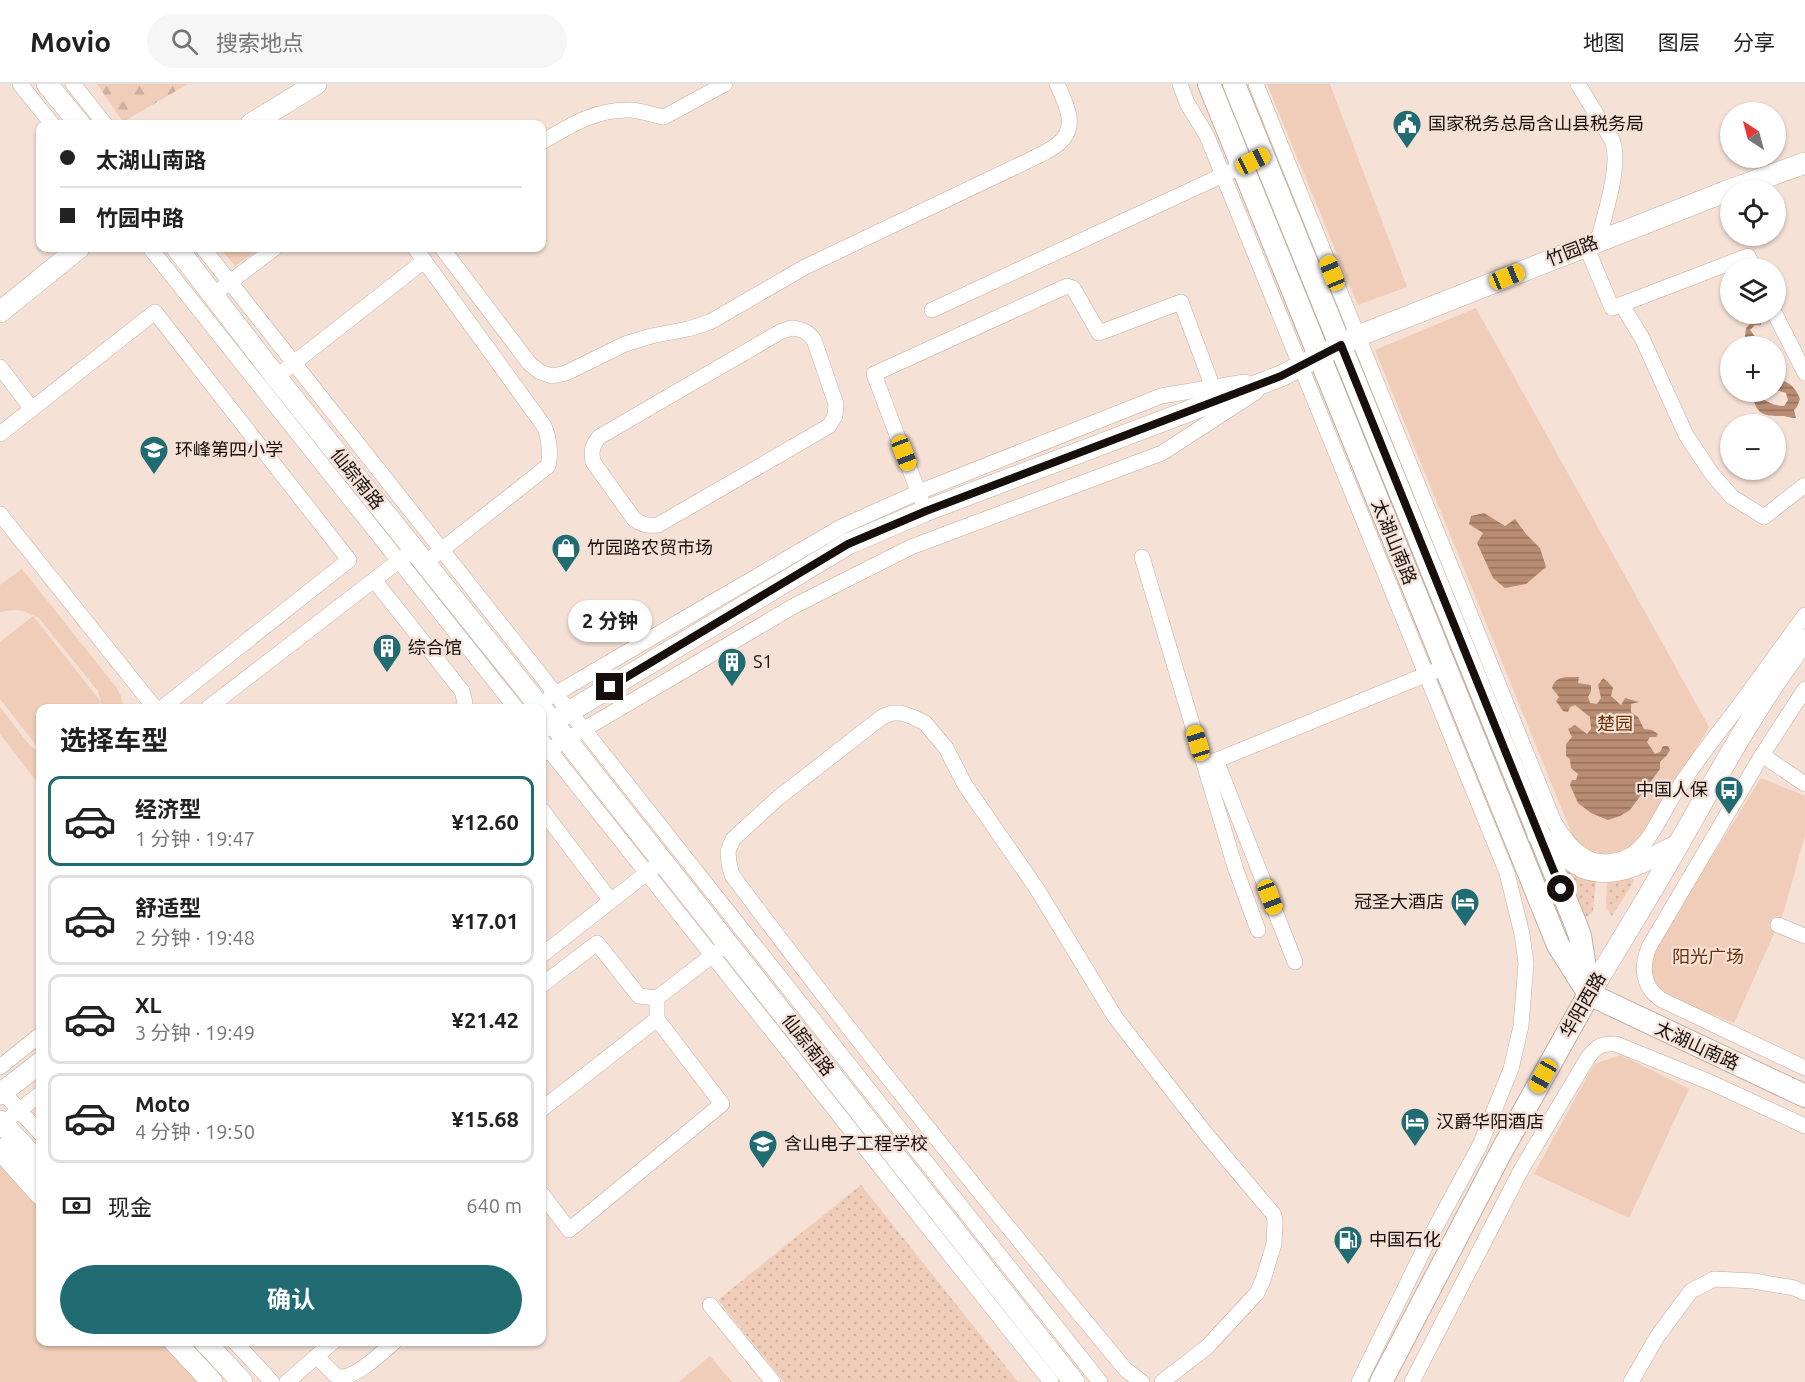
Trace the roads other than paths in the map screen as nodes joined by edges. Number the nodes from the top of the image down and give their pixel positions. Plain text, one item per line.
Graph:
1 (20, 84) edge
2 (47, 84) edge
3 (73, 84) edge
4 (316, 84) edge
5 (725, 84) edge
6 (1057, 84) edge
7 (1180, 84) edge
8 (1209, 84) edge
9 (1234, 84) edge
10 (1256, 84) edge
11 (1578, 84) edge
12 (49, 120) edge
13 (77, 120) edge
14 (102, 120) edge
15 (258, 120) edge
16 (546, 140) edge
17 (1264, 156) junction
18 (1805, 163) edge
19 (1233, 171) junction
20 (1592, 244) junction
21 (74, 252) edge
22 (153, 252) edge
23 (180, 252) edge
24 (206, 252) edge
25 (270, 252) edge
26 (418, 252) edge
27 (445, 252) edge
28 (424, 261) junction
29 (1720, 267) edge
30 (230, 282) junction
31 (213, 295) junction
32 (1622, 305) junction
33 (932, 310) dead end
34 (0, 312) edge
35 (1780, 324) edge
36 (1349, 340) junction
37 (1310, 361) junction
38 (294, 363) junction
39 (0, 367) edge
40 (1805, 373) edge
41 (1281, 376) junction
42 (276, 377) junction
43 (1217, 400) junction
44 (32, 409) junction
45 (0, 434) edge
46 (1805, 485) edge
47 (922, 501) junction
48 (0, 514) edge
49 (658, 525) joint
50 (443, 549) junction
51 (1142, 557) dead end
52 (412, 558) junction
53 (374, 580) junction
54 (1805, 615) edge
55 (1805, 640) edge
56 (1467, 658) junction
57 (1436, 671) junction
58 (1805, 689) edge
59 (556, 693) junction
60 (152, 704) edge
61 (167, 704) edge
62 (213, 704) edge
63 (465, 704) edge
64 (513, 704) edge
65 (534, 704) edge
66 (546, 706) edge
67 (570, 711) junction
68 (546, 713) edge
69 (585, 729) junction
70 (546, 731) edge
71 (550, 746) edge
72 (1762, 755) junction
73 (1210, 763) junction
74 (1805, 784) edge
75 (546, 815) edge
76 (1538, 835) junction
77 (1678, 845) junction
78 (655, 867) junction
79 (611, 901) junction
80 (1778, 925) dead end
81 (1258, 930) dead end
82 (1805, 936) edge
83 (720, 949) junction
84 (546, 952) edge
85 (1295, 962) dead end
86 (546, 982) edge
87 (1589, 994) junction
88 (657, 998) junction
89 (657, 1019) junction
90 (36, 1038) edge
91 (36, 1066) edge
92 (0, 1067) edge
93 (1805, 1068) edge
94 (1, 1092) edge
95 (1805, 1096) edge
96 (36, 1097) edge
97 (546, 1106) edge
98 (20, 1110) junction
99 (1, 1123) edge
100 (1805, 1126) edge
101 (36, 1128) edge
102 (0, 1149) edge
103 (952, 1158) junction
104 (36, 1160) edge
105 (935, 1173) junction
106 (918, 1187) junction
107 (36, 1190) edge
108 (546, 1199) edge
109 (994, 1212) junction
110 (977, 1226) junction
111 (960, 1240) junction
112 (1805, 1293) edge
113 (711, 1305) dead end
114 (179, 1346) edge
115 (209, 1346) edge
116 (239, 1346) edge
117 (328, 1346) edge
118 (389, 1346) edge
119 (317, 1356) junction
120 (212, 1382) edge
121 (242, 1382) edge
122 (272, 1382) edge
123 (286, 1382) edge
124 (773, 1382) edge
125 (1051, 1382) edge
126 (1074, 1382) edge
127 (1100, 1382) edge
128 (1142, 1382) edge
129 (1162, 1382) edge
130 (1359, 1382) edge
131 (1381, 1382) edge
132 (1412, 1382) edge
133 (1631, 1382) edge

1 - 12 street
2 - 13 main road
3 - 14 street
4 - 15 main road
5 - 16 street
6 - 27 street
7 - 19 street
8 - 19 main road, 太湖山南路
9 - 17 main road, 太湖山南路
10 - 36 street
11 - 20 street
17 - 19 street
17 - 36 main road, 太湖山南路
18 - 20 main road, 竹园路
19 - 33 street
19 - 37 main road, 太湖山南路
20 - 32 street
20 - 36 main road, 竹园路
21 - 34 main road
22 - 52 street
23 - 31 main road, 仙踪南路
24 - 30 street
25 - 30 street
26 - 28 street
28 - 38 street
28 - 50 street
29 - 32 street
30 - 31 street
30 - 38 street
31 - 42 main road, 仙踪南路
32 - 46 street
35 - 40 street
36 - 37 main road, 竹园路
36 - 54 street
36 - 56 main road, 太湖山南路
37 - 41 main road, 竹园路
37 - 57 main road, 太湖山南路
38 - 42 street
38 - 50 street
39 - 44 street
41 - 43 main road, 竹园路
41 - 47 street
41 - 69 street
42 - 52 main road, 仙踪南路
43 - 47 main road, 竹园路
43 - 47 street
44 - 45 street
44 - 61 street
47 - 59 street
47 - 67 main road, 竹园路
48 - 60 street
49 - 49 street
50 - 52 street
50 - 59 street
51 - 73 street
52 - 53 street
52 - 64 street
52 - 65 main road, 仙踪南路
53 - 62 street
53 - 63 street
55 - 77 main road, 华阳西路
56 - 57 street
56 - 76 main road, 太湖山南路
57 - 73 street
57 - 87 main road, 太湖山南路
57 - 130 street
58 - 72 street
59 - 66 street
59 - 67 street
67 - 68 main road, 竹园路
67 - 69 street
69 - 71 street
69 - 105 street
70 - 71 main road, 仙踪南路
71 - 78 main road, 仙踪南路
72 - 74 street
72 - 93 street
73 - 81 street
73 - 85 street
75 - 79 street
76 - 77 main road
76 - 87 main road, 太湖山南路
77 - 87 main road, 华阳西路
78 - 79 street
78 - 83 main road, 仙踪南路
79 - 84 street
80 - 82 street
83 - 88 street
83 - 106 main road, 仙踪南路
83 - 125 street
86 - 88 street
87 - 95 main road, 太湖山南路
87 - 131 main road, 华阳西路
88 - 89 street
89 - 97 street
89 - 108 street
90 - 92 street
91 - 94 main road
94 - 98 street
96 - 98 street
98 - 99 street
98 - 101 street
99 - 104 main road
100 - 132 street
102 - 107 main road
103 - 105 street
103 - 109 street
103 - 129 street
105 - 106 street
105 - 110 street
106 - 111 main road, 仙踪南路
109 - 110 street
109 - 128 street
110 - 111 street
110 - 127 street
111 - 126 main road, 仙踪南路
112 - 133 street
113 - 124 street
114 - 120 main road
115 - 121 main road
116 - 122 street
117 - 119 street
118 - 119 street
119 - 123 street

